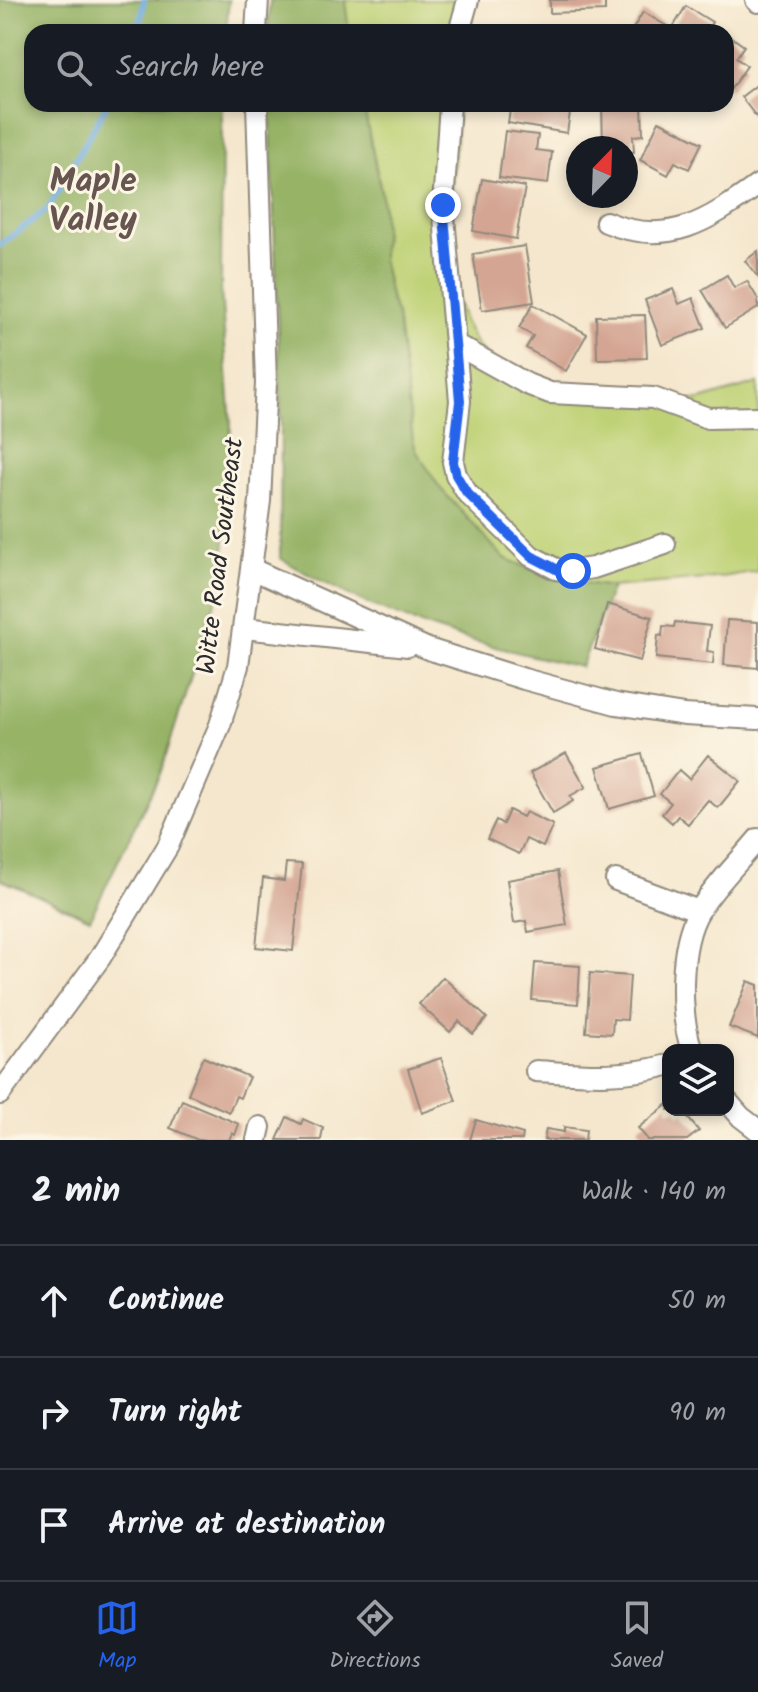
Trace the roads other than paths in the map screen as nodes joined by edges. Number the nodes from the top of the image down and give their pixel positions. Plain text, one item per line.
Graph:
1 (258, 0) edge
2 (468, 0) edge
3 (256, 24) edge
4 (461, 24) edge
5 (257, 112) edge
6 (449, 112) edge
7 (758, 185) edge
8 (606, 222) dead end
9 (455, 344) junction
10 (758, 417) edge
11 (665, 544) dead end
12 (252, 569) junction
13 (244, 628) junction
14 (428, 649) junction
15 (758, 719) edge
16 (758, 839) edge
17 (616, 880) dead end
18 (699, 911) junction
19 (690, 1044) edge
20 (662, 1067) edge
21 (536, 1071) dead end
22 (0, 1094) edge
23 (734, 1109) edge
24 (758, 1130) edge

1 - 3 street
2 - 4 street
5 - 12 street, Witte Road Southeast
6 - 9 street
7 - 8 street
9 - 10 street
9 - 11 street
12 - 13 street, Witte Road Southeast
12 - 14 street
13 - 14 street
13 - 22 street, Witte Road Southeast
14 - 15 street
16 - 18 street
17 - 18 street
18 - 19 street
20 - 21 street
23 - 24 street

